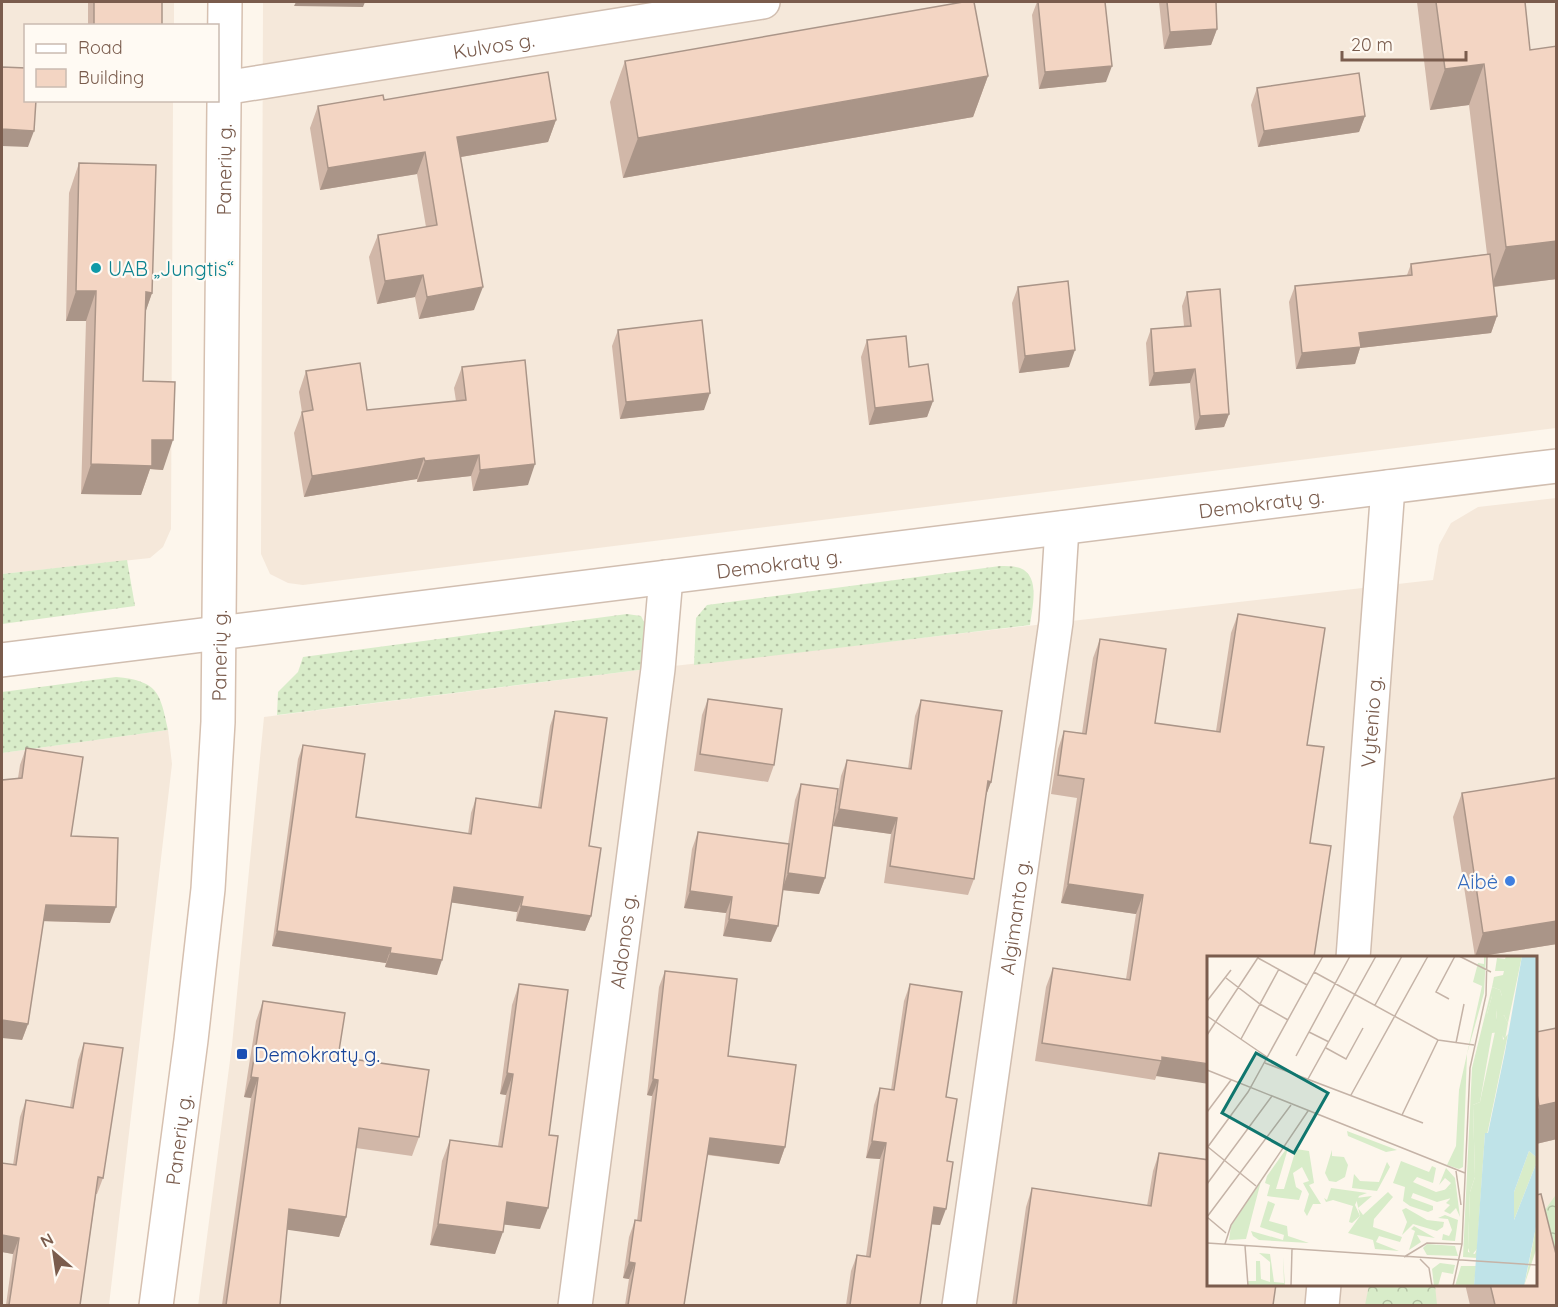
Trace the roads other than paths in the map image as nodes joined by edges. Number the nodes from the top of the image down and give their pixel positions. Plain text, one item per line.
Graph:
1 (225, 2) edge
2 (763, 2) edge
3 (224, 88) junction
4 (1557, 466) edge
5 (1388, 487) junction
6 (1062, 528) junction
7 (666, 577) junction
8 (220, 633) junction
9 (2, 660) edge
10 (1353, 956) edge
11 (1324, 1286) edge
12 (156, 1305) edge
13 (575, 1305) edge
14 (959, 1305) edge
15 (1322, 1305) edge

1 - 3 street, Panerių g.
2 - 3 street, Kulvos g.
3 - 8 street, Panerių g.
4 - 5 street, Demokratų g.
5 - 6 street, Demokratų g.
5 - 10 street, Vytenio g.
6 - 7 street, Demokratų g.
6 - 14 street, Algimanto g.
7 - 8 street, Demokratų g.
7 - 13 street, Aldonos g.
8 - 9 street, Demokratų g.
8 - 12 street, Panerių g.
11 - 15 street

